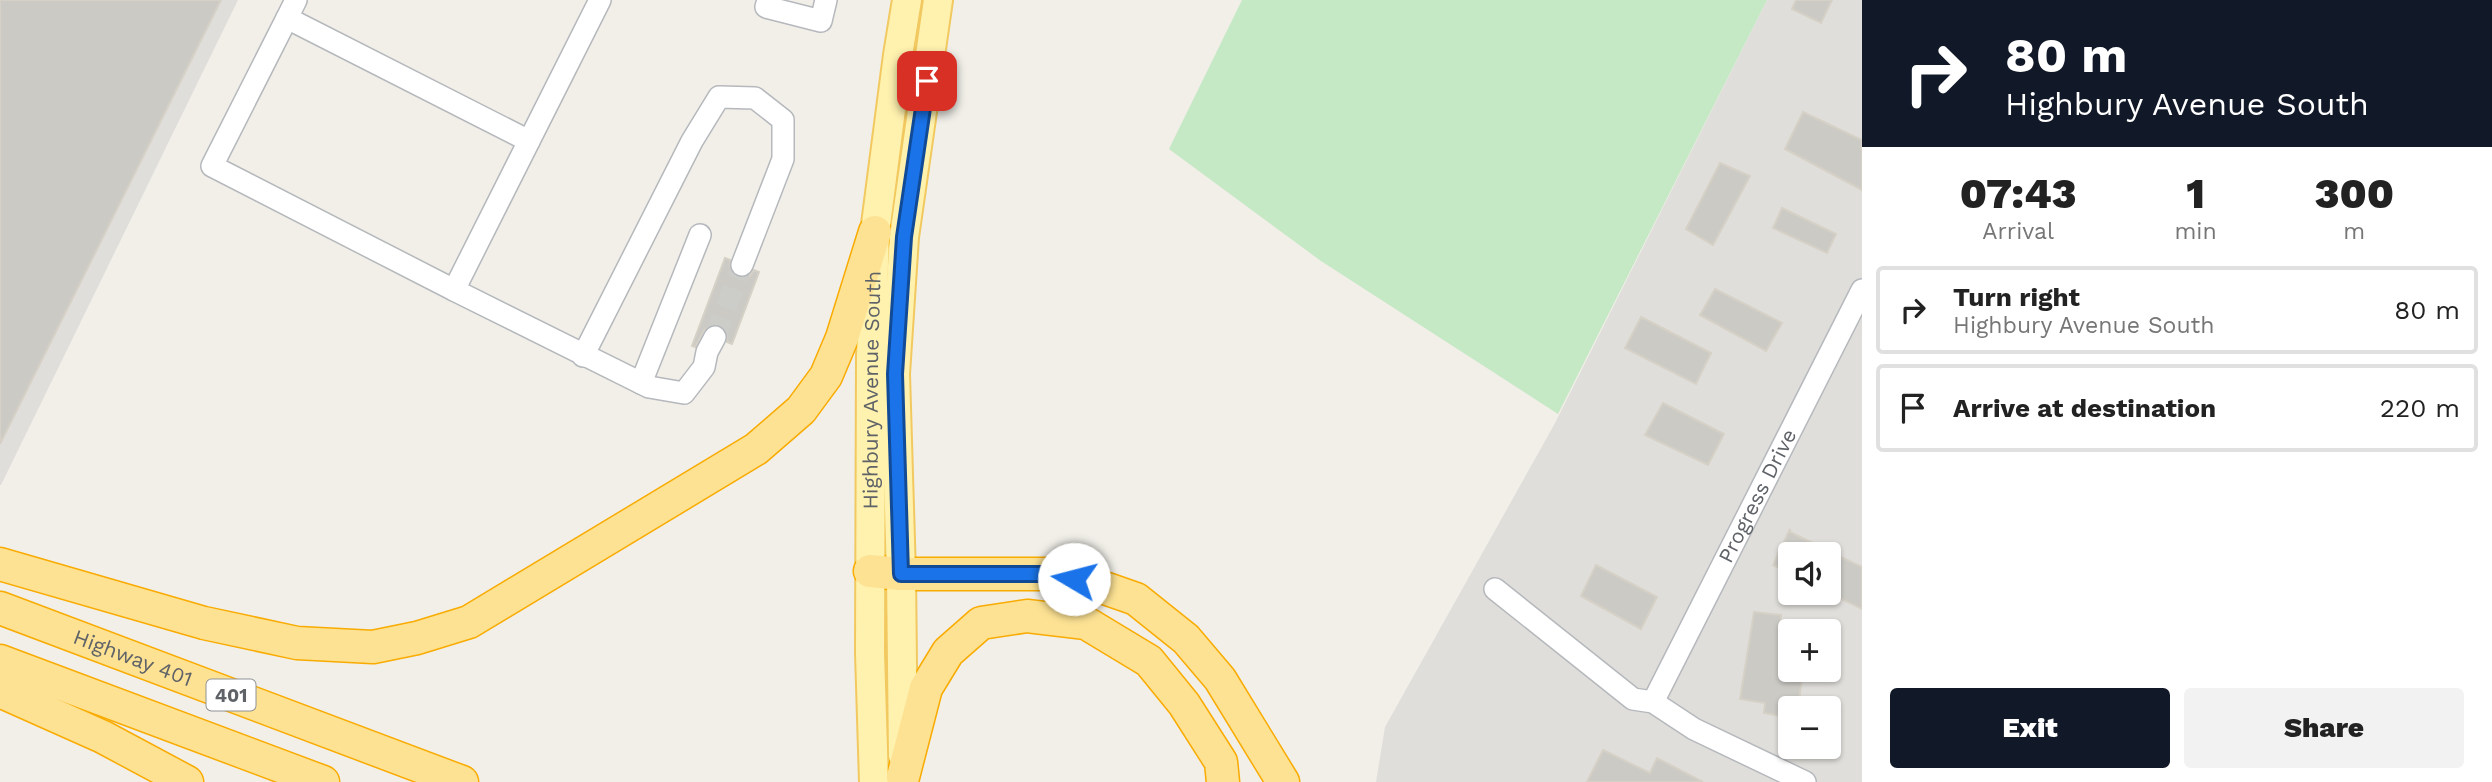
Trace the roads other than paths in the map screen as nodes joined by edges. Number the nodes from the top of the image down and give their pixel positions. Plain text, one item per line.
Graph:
1 (600, 0) edge
2 (768, 0) edge
3 (826, 0) edge
4 (907, 0) edge
5 (938, 0) edge
6 (291, 9) edge
7 (529, 141) junction
8 (875, 232) junction
9 (700, 236) dead end
10 (742, 265) tunnel mouth
11 (454, 290) junction
12 (1862, 290) edge
13 (715, 337) tunnel mouth
14 (583, 356) junction
15 (641, 383) junction
16 (0, 564) edge
17 (870, 571) junction
18 (901, 574) junction
19 (1494, 589) dead end
20 (0, 608) edge
21 (0, 661) edge
22 (0, 691) edge
23 (1653, 702) junction
24 (893, 780) edge
25 (187, 782) edge
26 (323, 782) edge
27 (462, 782) edge
28 (1223, 782) edge
29 (1283, 782) edge
30 (1805, 782) edge

1 - 7 street
2 - 3 street
4 - 8 main road, Highbury Avenue South
5 - 18 main road, Highbury Avenue South
6 - 7 street
6 - 11 street
7 - 11 street
8 - 16 highway
8 - 17 main road, Highbury Avenue South
9 - 15 street
10 - 14 street
11 - 14 street
12 - 23 street, Progress Drive
13 - 15 street
14 - 15 street
17 - 18 highway
17 - 24 main road, Highbury Avenue South
18 - 24 main road, Highbury Avenue South
18 - 29 highway
19 - 23 street
20 - 27 highway, Highway 401 / 401
21 - 26 highway, 401
22 - 25 highway
23 - 30 street
24 - 28 highway

